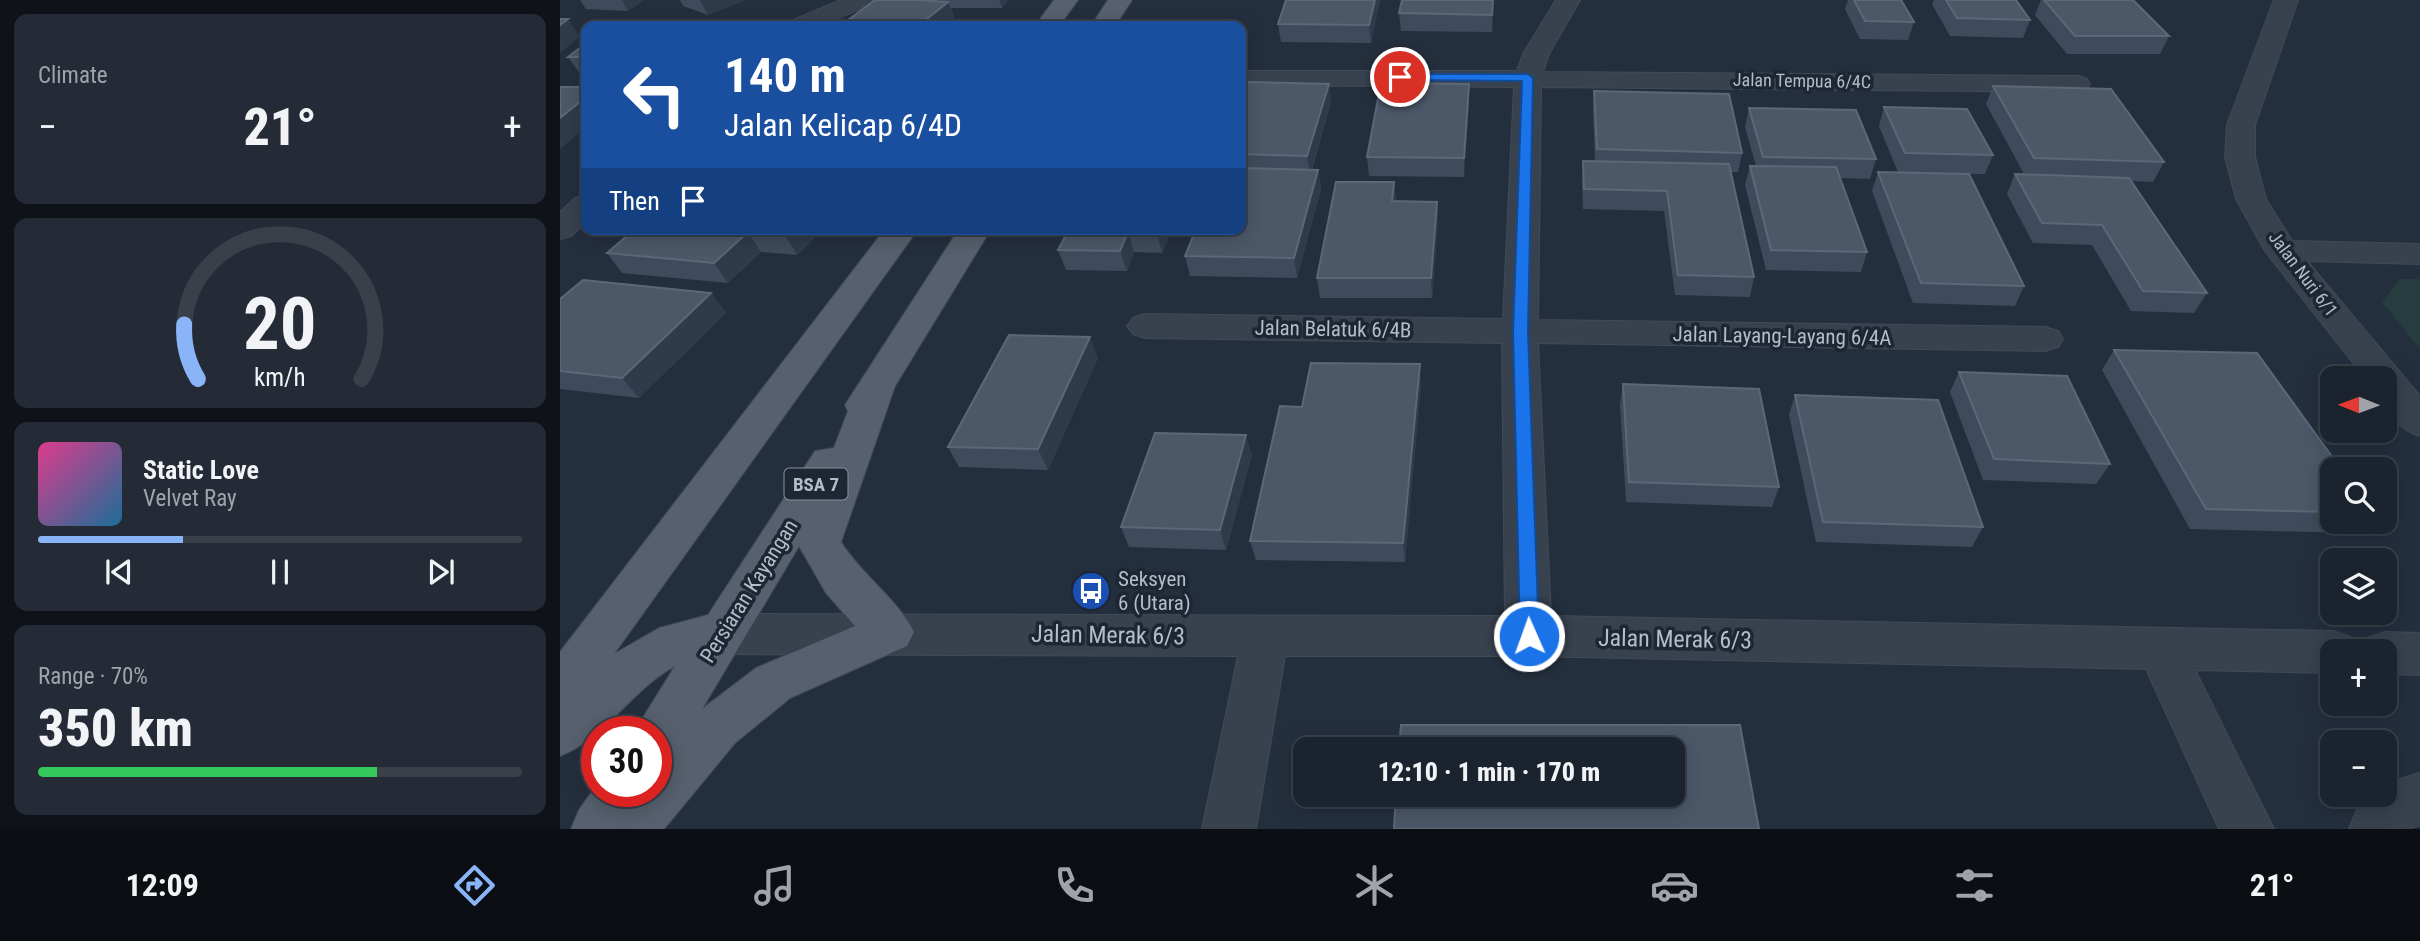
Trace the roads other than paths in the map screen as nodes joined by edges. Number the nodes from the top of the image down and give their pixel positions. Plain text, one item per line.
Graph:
1 (861, 0) edge
2 (1066, 0) edge
3 (1120, 0) edge
4 (1568, 0) edge
5 (2286, 0) edge
6 (812, 21) edge
7 (1051, 21) edge
8 (1106, 21) edge
9 (1247, 76) dead end
10 (1528, 78) junction
11 (2077, 84) dead end
12 (581, 210) edge
13 (560, 229) edge
14 (898, 235) edge
15 (971, 235) edge
16 (2281, 251) junction
17 (2420, 254) edge
18 (1145, 326) dead end
19 (1520, 332) junction
20 (2045, 338) dead end
21 (2375, 366) edge
22 (877, 384) junction
23 (2398, 394) edge
24 (2420, 422) edge
25 (891, 632) junction
26 (724, 634) junction
27 (1529, 636) junction
28 (1265, 638) junction
29 (2160, 648) junction
30 (2320, 652) edge
31 (2397, 653) edge
32 (2420, 654) edge
33 (560, 690) edge
34 (671, 716) edge
35 (560, 733) edge
36 (2420, 799) edge
37 (612, 807) edge
38 (598, 829) edge
39 (629, 829) edge
40 (1229, 829) edge
41 (2247, 829) edge
42 (2376, 829) edge

1 - 6 street
2 - 7 main road
3 - 8 main road
4 - 10 street
5 - 16 street, Jalan Nuri 6/1
9 - 10 street, Jalan Tempua 6/4C
10 - 11 street, Jalan Tempua 6/4C
10 - 19 street
12 - 13 street
14 - 33 main road
15 - 22 main road, Persiaran Kayangan / BSA 7
16 - 17 street
16 - 21 street, Jalan Nuri 6/1
18 - 19 street, Jalan Belatuk 6/4B
19 - 20 street, Jalan Layang-Layang 6/4A
19 - 27 street
22 - 25 main road
22 - 26 main road, Persiaran Kayangan / BSA 7
23 - 24 street, Jalan Nuri 6/1
25 - 26 street, Jalan Merak 6/3
25 - 28 street, Jalan Merak 6/3
25 - 39 main road
26 - 34 main road, Persiaran Kayangan / BSA 7
26 - 35 main road
27 - 28 street, Jalan Merak 6/3
27 - 29 street, Jalan Merak 6/3
28 - 40 street
29 - 30 street, Jalan Merak 6/3
29 - 41 street
31 - 32 street
36 - 42 street
37 - 38 main road

